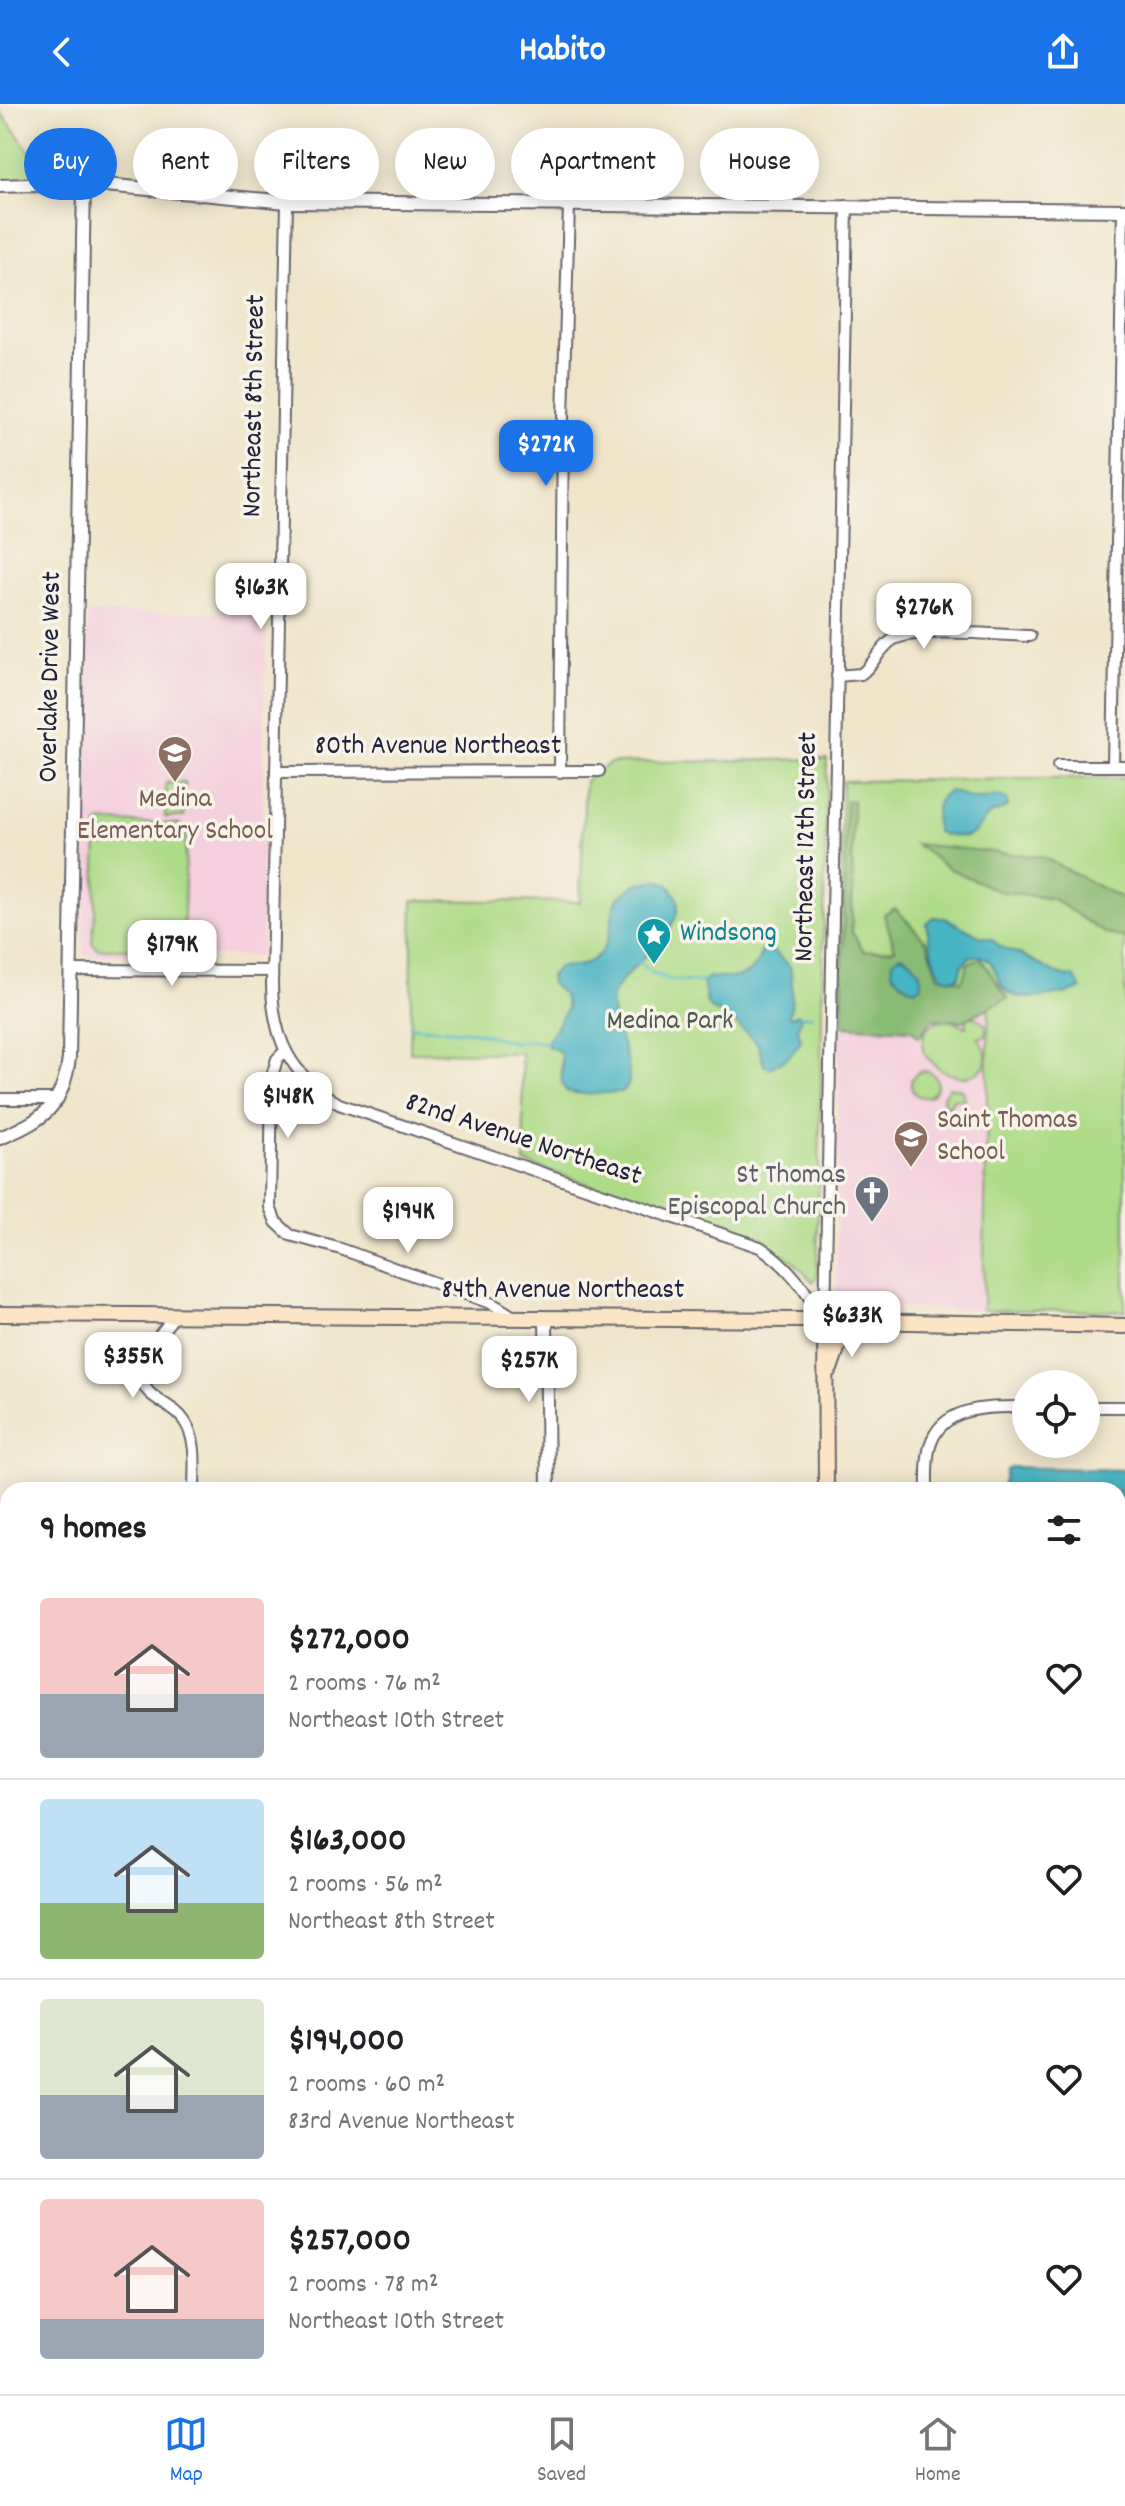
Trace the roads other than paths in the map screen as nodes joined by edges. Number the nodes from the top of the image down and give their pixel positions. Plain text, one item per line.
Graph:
1 (24, 185) edge
2 (0, 186) edge
3 (117, 186) edge
4 (84, 200) edge
5 (287, 202) junction
6 (569, 205) junction
7 (847, 206) junction
8 (1124, 210) edge
9 (1030, 636) dead end
10 (837, 676) junction
11 (1058, 766) dead end
12 (1119, 766) edge
13 (599, 771) dead end
14 (276, 772) junction
15 (560, 772) junction
16 (72, 970) junction
17 (272, 971) junction
18 (285, 1051) junction
19 (0, 1099) edge
20 (58, 1099) junction
21 (0, 1138) edge
22 (826, 1273) junction
23 (802, 1285) junction
24 (0, 1314) edge
25 (175, 1315) junction
26 (514, 1317) junction
27 (546, 1318) junction
28 (825, 1321) junction
29 (864, 1322) junction
30 (1125, 1326) edge
31 (825, 1380) junction
32 (1012, 1407) edge
33 (1100, 1407) edge
34 (1125, 1407) edge
35 (194, 1482) edge
36 (548, 1482) edge
37 (826, 1482) edge
38 (927, 1482) edge

1 - 2 street
3 - 5 street
4 - 16 street, Overlake Drive West
5 - 6 street
5 - 14 street, Northeast 8th Street
6 - 7 street
6 - 15 street
7 - 8 street
7 - 10 street, Northeast 12th Street
8 - 12 street
9 - 10 street
10 - 22 street, Northeast 12th Street
11 - 12 street
13 - 15 street, 80th Avenue Northeast
14 - 15 street, 80th Avenue Northeast
14 - 17 street, Northeast 8th Street
16 - 17 street
16 - 20 street, Overlake Drive West
17 - 18 street, Northeast 8th Street
18 - 23 street, 82nd Avenue Northeast
18 - 26 street
19 - 20 street
20 - 21 street
22 - 23 street
22 - 28 street, Northeast 12th Street
23 - 28 street, 82nd Avenue Northeast
24 - 25 main road, 84th Avenue Northeast
25 - 26 main road, 84th Avenue Northeast
25 - 35 street
26 - 27 main road, 84th Avenue Northeast
27 - 28 main road, 84th Avenue Northeast
27 - 36 street
28 - 29 main road, 84th Avenue Northeast
28 - 31 main road, Northeast 12th Street
29 - 30 main road, 84th Avenue Northeast
29 - 31 main road
31 - 37 main road, Northeast 12th Street
32 - 38 street
33 - 34 street

